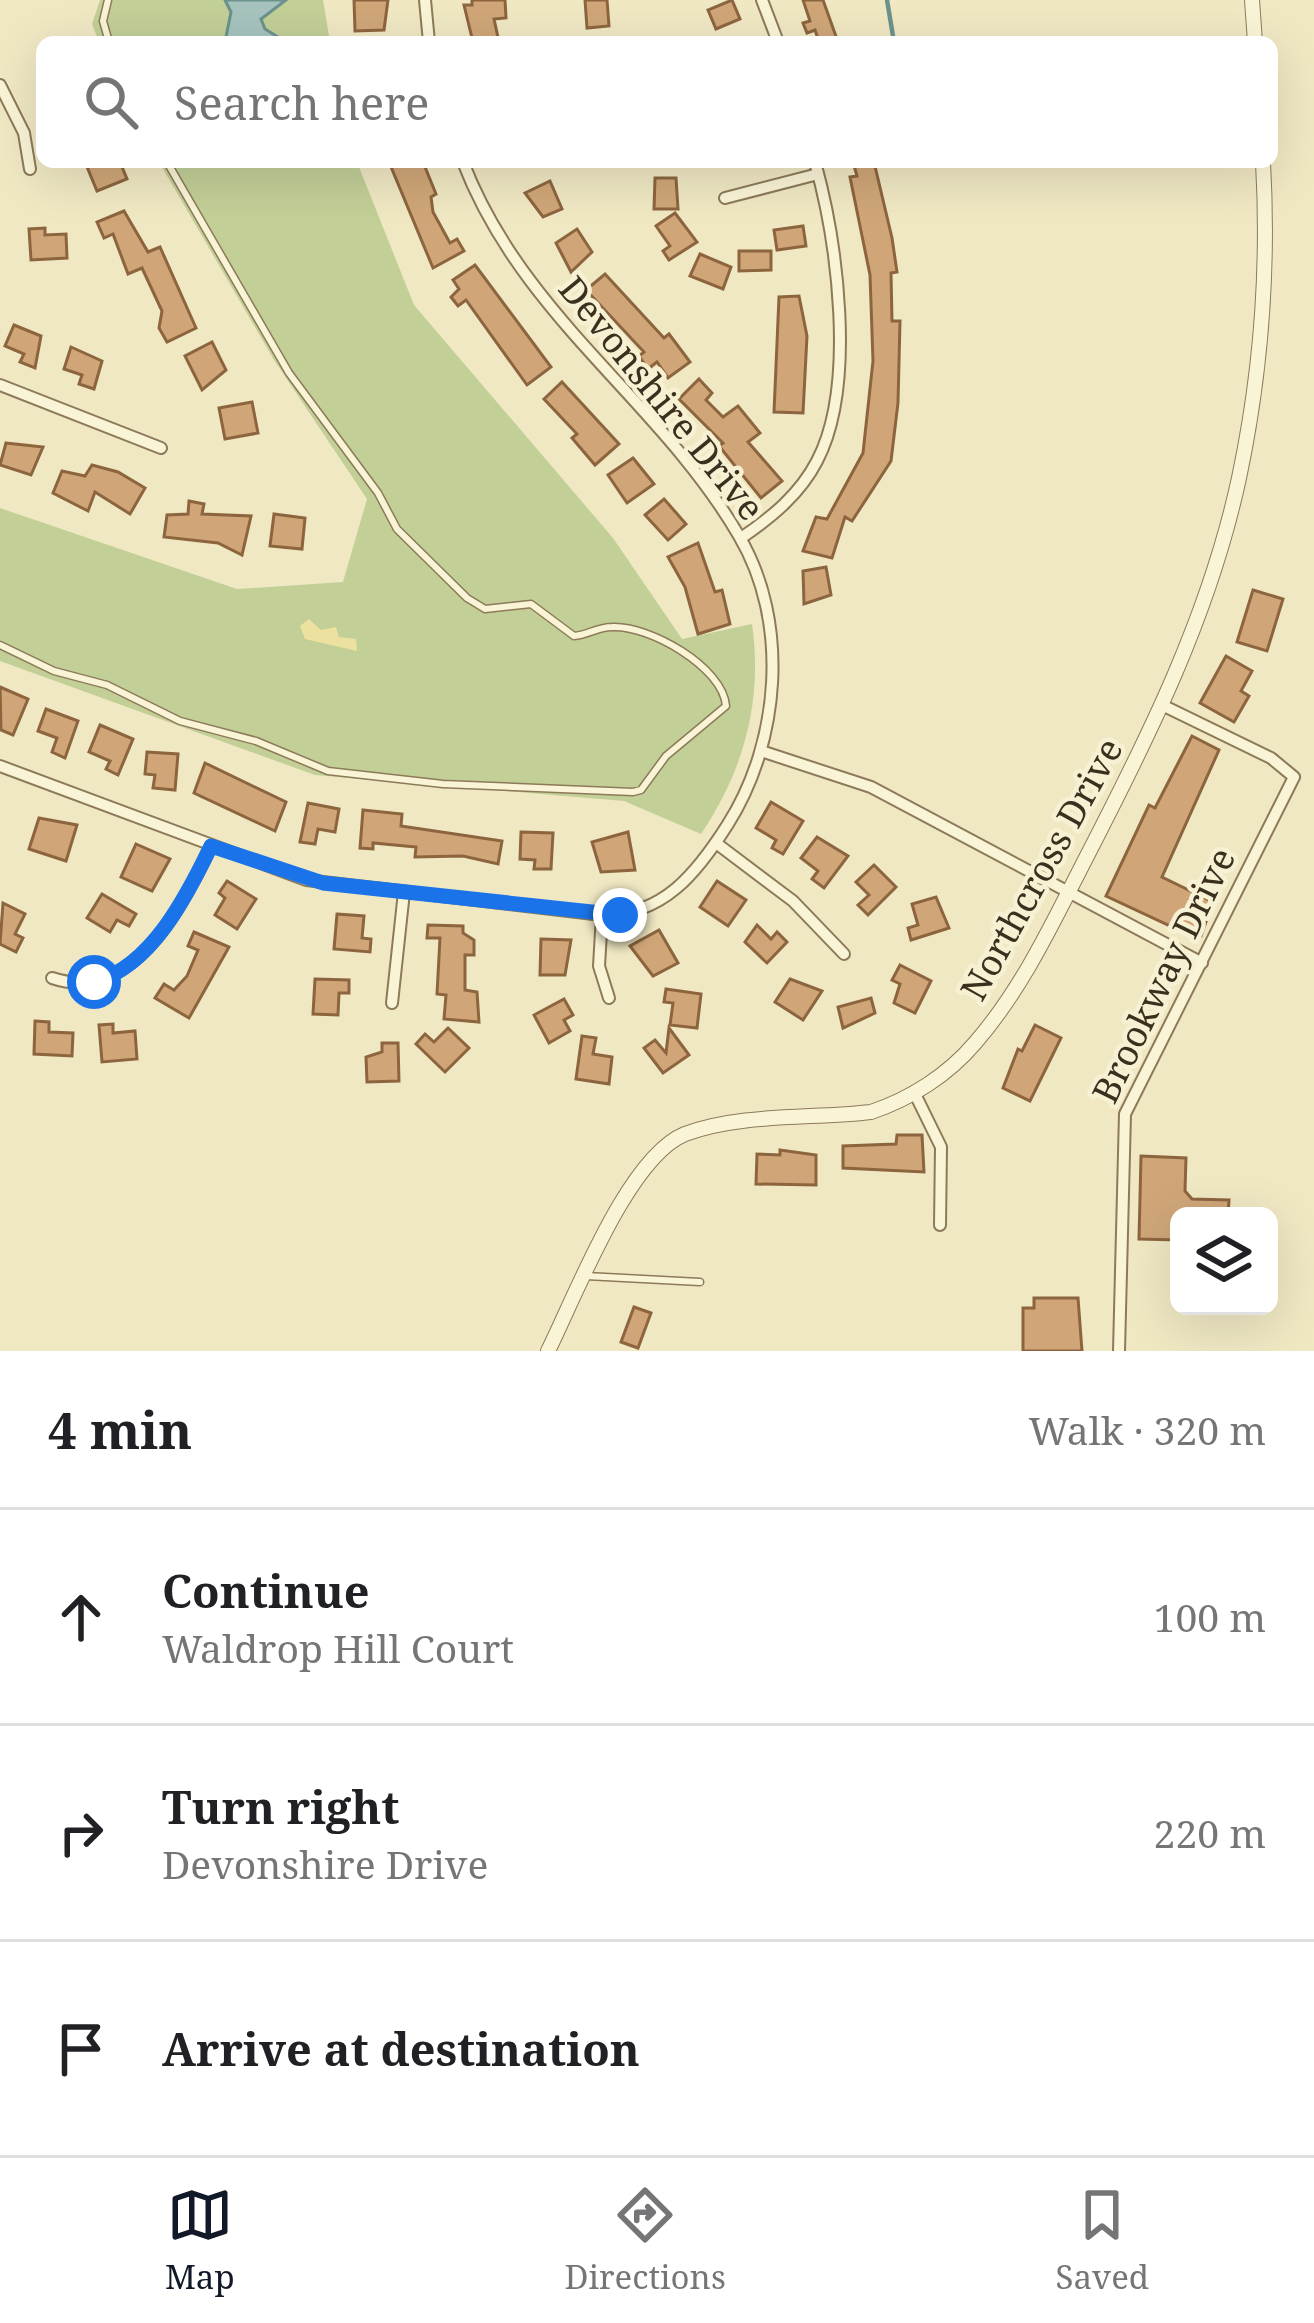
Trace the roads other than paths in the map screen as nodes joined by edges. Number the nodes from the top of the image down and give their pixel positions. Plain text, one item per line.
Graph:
1 (108, 0) edge
2 (425, 0) edge
3 (761, 0) edge
4 (1252, 0) edge
5 (107, 36) edge
6 (428, 36) edge
7 (776, 36) edge
8 (1255, 36) edge
9 (0, 85) edge
10 (170, 168) edge
11 (466, 168) edge
12 (817, 168) edge
13 (1263, 168) edge
14 (30, 170) dead end
15 (725, 198) dead end
16 (0, 385) edge
17 (161, 448) dead end
18 (741, 538) junction
19 (0, 645) edge
20 (1162, 705) junction
21 (761, 751) junction
22 (0, 766) edge
23 (716, 843) junction
24 (211, 846) junction
25 (404, 892) junction
26 (1068, 894) junction
27 (602, 915) junction
28 (844, 954) dead end
29 (1202, 963) junction
30 (52, 978) dead end
31 (609, 998) dead end
32 (392, 1003) dead end
33 (914, 1093) junction
34 (940, 1225) dead end
35 (586, 1276) junction
36 (700, 1282) dead end
37 (548, 1351) edge
38 (1119, 1351) edge

1 - 5 lane
2 - 6 street
3 - 7 street
4 - 8 street
9 - 14 street
10 - 19 lane
11 - 18 street, Devonshire Drive
12 - 15 street
12 - 18 street
13 - 20 street, Northcross Drive
16 - 17 street
18 - 21 street, Devonshire Drive
20 - 26 street, Northcross Drive
20 - 29 street, Brookway Drive
21 - 23 street, Devonshire Drive
21 - 26 street
22 - 24 street, Devonshire Drive
23 - 27 street, Devonshire Drive
23 - 28 street
24 - 25 street, Devonshire Drive
24 - 30 street
25 - 27 street, Devonshire Drive
25 - 32 street
26 - 29 street
26 - 33 street, Northcross Drive
27 - 31 street
29 - 38 street, Brookway Drive
33 - 34 street
33 - 35 street, Northcross Drive
35 - 36 lane
35 - 37 street, Northcross Drive

